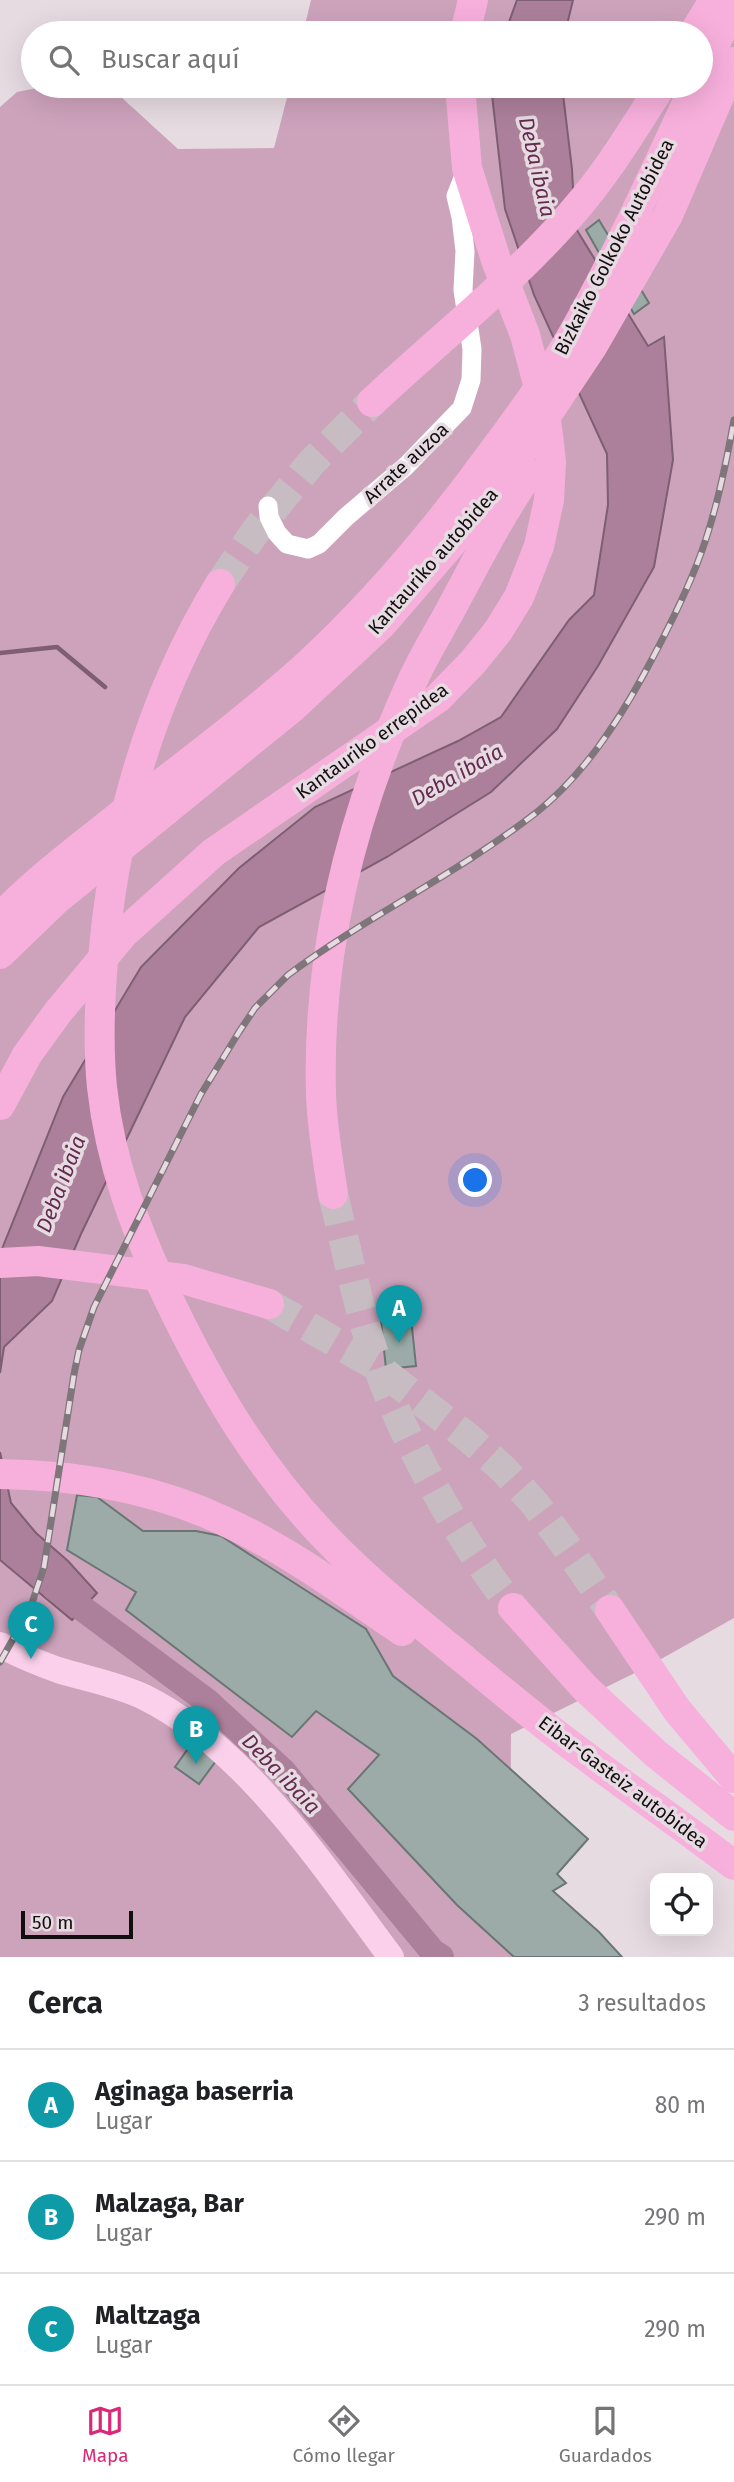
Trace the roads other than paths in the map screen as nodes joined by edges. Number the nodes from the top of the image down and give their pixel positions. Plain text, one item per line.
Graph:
1 (473, 0) edge
2 (714, 0) edge
3 (734, 5) edge
4 (468, 21) edge
5 (701, 21) edge
6 (713, 48) edge
7 (734, 62) edge
8 (461, 98) edge
9 (653, 98) edge
10 (689, 98) edge
11 (467, 168) junction
12 (372, 402) tunnel mouth
13 (515, 459) junction
14 (268, 506) dead end
15 (220, 584) tunnel mouth
16 (0, 918) edge
17 (0, 954) edge
18 (0, 1105) edge
19 (333, 1194) tunnel mouth
20 (0, 1263) edge
21 (269, 1304) tunnel mouth
22 (0, 1474) edge
23 (513, 1608) tunnel mouth
24 (610, 1610) tunnel mouth
25 (0, 1644) edge
26 (512, 1699) junction
27 (734, 1778) edge
28 (734, 1816) edge
29 (734, 1865) edge
30 (391, 1957) edge

1 - 4 highway
2 - 5 highway
3 - 6 highway
7 - 13 highway, Kantauriko autobidea
8 - 11 highway, Kantauriko errepidea
9 - 12 highway
10 - 13 highway, Bizkaiko Golkoko Autobidea
11 - 14 street, Arrate auzoa
11 - 18 highway, Kantauriko errepidea
13 - 16 highway, Kantauriko autobidea
13 - 17 highway, Kantauriko autobidea
13 - 19 highway
15 - 26 highway
20 - 21 highway
22 - 26 highway
23 - 28 highway
24 - 27 highway
25 - 30 main road
26 - 29 highway, Eibar-Gasteiz autobidea

